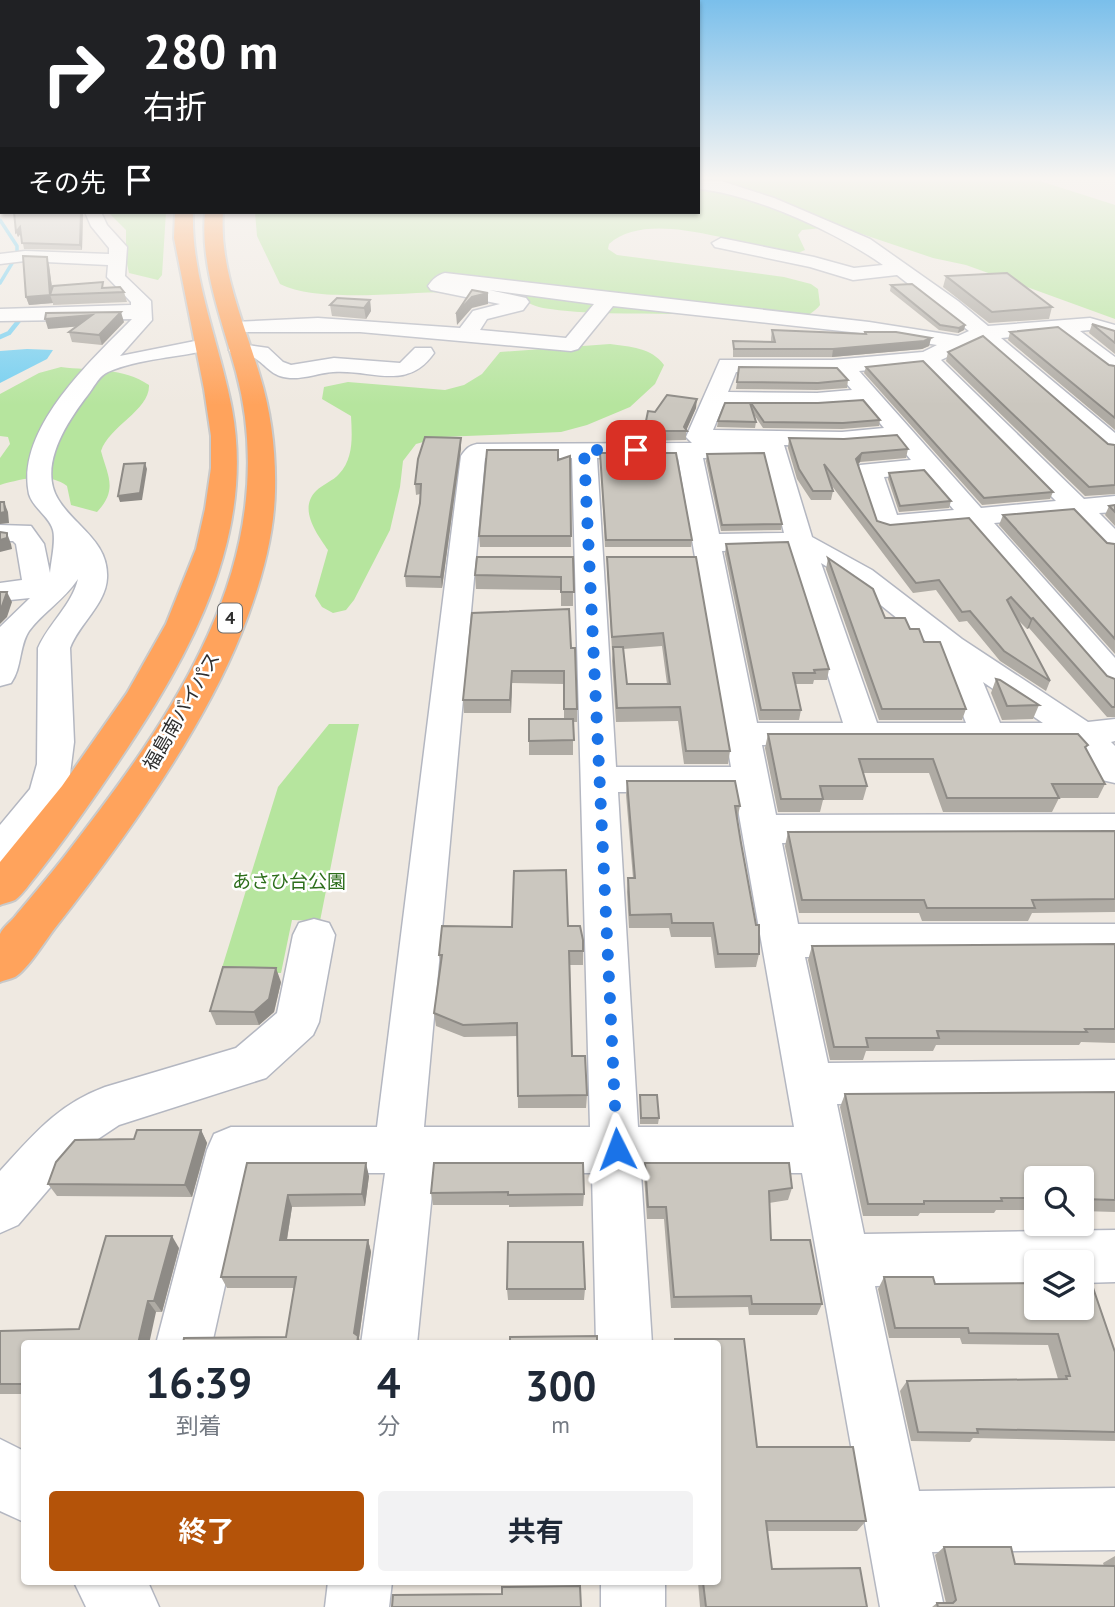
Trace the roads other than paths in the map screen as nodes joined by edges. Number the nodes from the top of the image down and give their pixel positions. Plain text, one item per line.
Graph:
1 (117, 255) edge
2 (186, 255) edge
3 (217, 255) edge
4 (780, 255) edge
5 (881, 255) edge
6 (0, 259) edge
7 (116, 260) junction
8 (900, 269) junction
9 (608, 300) junction
10 (103, 311) junction
11 (141, 311) junction
12 (0, 315) edge
13 (1060, 326) junction
14 (982, 332) junction
15 (1115, 332) edge
16 (75, 334) edge
17 (465, 335) junction
18 (237, 340) junction
19 (962, 343) junction
20 (205, 345) junction
21 (423, 353) dead end
22 (927, 358) junction
23 (834, 360) junction
24 (1115, 367) edge
25 (97, 368) junction
26 (869, 396) junction
27 (715, 399) junction
28 (901, 434) junction
29 (1115, 446) edge
30 (584, 450) junction
31 (689, 450) junction
32 (928, 466) junction
33 (1115, 504) edge
34 (1078, 508) junction
35 (974, 517) junction
36 (67, 530) junction
37 (0, 533) edge
38 (800, 542) junction
39 (1115, 545) edge
40 (700, 554) junction
41 (0, 592) edge
42 (41, 592) junction
43 (952, 647) junction
44 (1, 663) edge
45 (1115, 678) edge
46 (987, 732) junction
47 (1098, 732) edge
48 (863, 733) junction
49 (743, 734) junction
50 (1115, 771) edge
51 (751, 779) junction
52 (600, 780) junction
53 (1115, 828) edge
54 (761, 829) junction
55 (0, 851) edge
56 (0, 889) edge
57 (314, 935) dead end
58 (1115, 940) edge
59 (781, 942) junction
60 (0, 964) edge
61 (1115, 1081) edge
62 (810, 1084) junction
63 (617, 1149) junction
64 (405, 1150) junction
65 (822, 1150) junction
66 (0, 1208) edge
67 (1115, 1256) edge
68 (846, 1260) junction
69 (185, 1340) edge
70 (389, 1340) edge
71 (624, 1340) edge
72 (0, 1469) edge
73 (21, 1489) edge
74 (1115, 1519) edge
75 (897, 1522) junction
76 (109, 1585) edge
77 (360, 1585) edge
78 (632, 1585) edge
79 (127, 1607) edge
80 (357, 1607) edge
81 (633, 1607) edge
82 (912, 1607) edge

1 - 7 street
2 - 20 highway, 福島南バイパス / 4
3 - 18 highway, 福島南バイパス / 4
4 - 8 street
5 - 8 street
6 - 7 street
7 - 11 street
8 - 14 street
9 - 17 street
9 - 17 street
9 - 19 street
10 - 11 street
10 - 12 street
10 - 16 street
11 - 25 street
13 - 14 street
13 - 15 street
13 - 24 street
14 - 19 street
14 - 29 street
17 - 18 street
18 - 21 street
18 - 60 highway, 福島南バイパス / 4
19 - 22 street
20 - 25 street
20 - 56 highway, 福島南バイパス / 4
22 - 23 street
22 - 34 street
23 - 26 street
23 - 27 street
25 - 36 street
26 - 27 street
26 - 28 street
27 - 28 street
28 - 32 street
30 - 31 street
30 - 52 street
30 - 64 street
31 - 38 street
31 - 40 street
32 - 35 street
32 - 35 street
33 - 34 street
34 - 35 street
34 - 39 street
35 - 45 street
36 - 42 street
36 - 55 street
37 - 42 street
38 - 40 street
38 - 43 street
38 - 48 street
40 - 49 street
41 - 42 street
42 - 44 street
43 - 46 street
43 - 47 street
46 - 47 street
46 - 48 street
47 - 50 street
48 - 49 street
49 - 51 street
51 - 52 street
51 - 54 street
52 - 63 street
53 - 54 street
54 - 59 street
57 - 66 street
58 - 59 street
59 - 62 street
61 - 62 street
62 - 65 street
63 - 64 street
63 - 65 street
63 - 71 street
64 - 69 street
64 - 70 street
65 - 68 street
67 - 68 street
68 - 75 street
72 - 73 street
74 - 75 street
75 - 82 street
76 - 79 street
77 - 80 street
78 - 81 street

